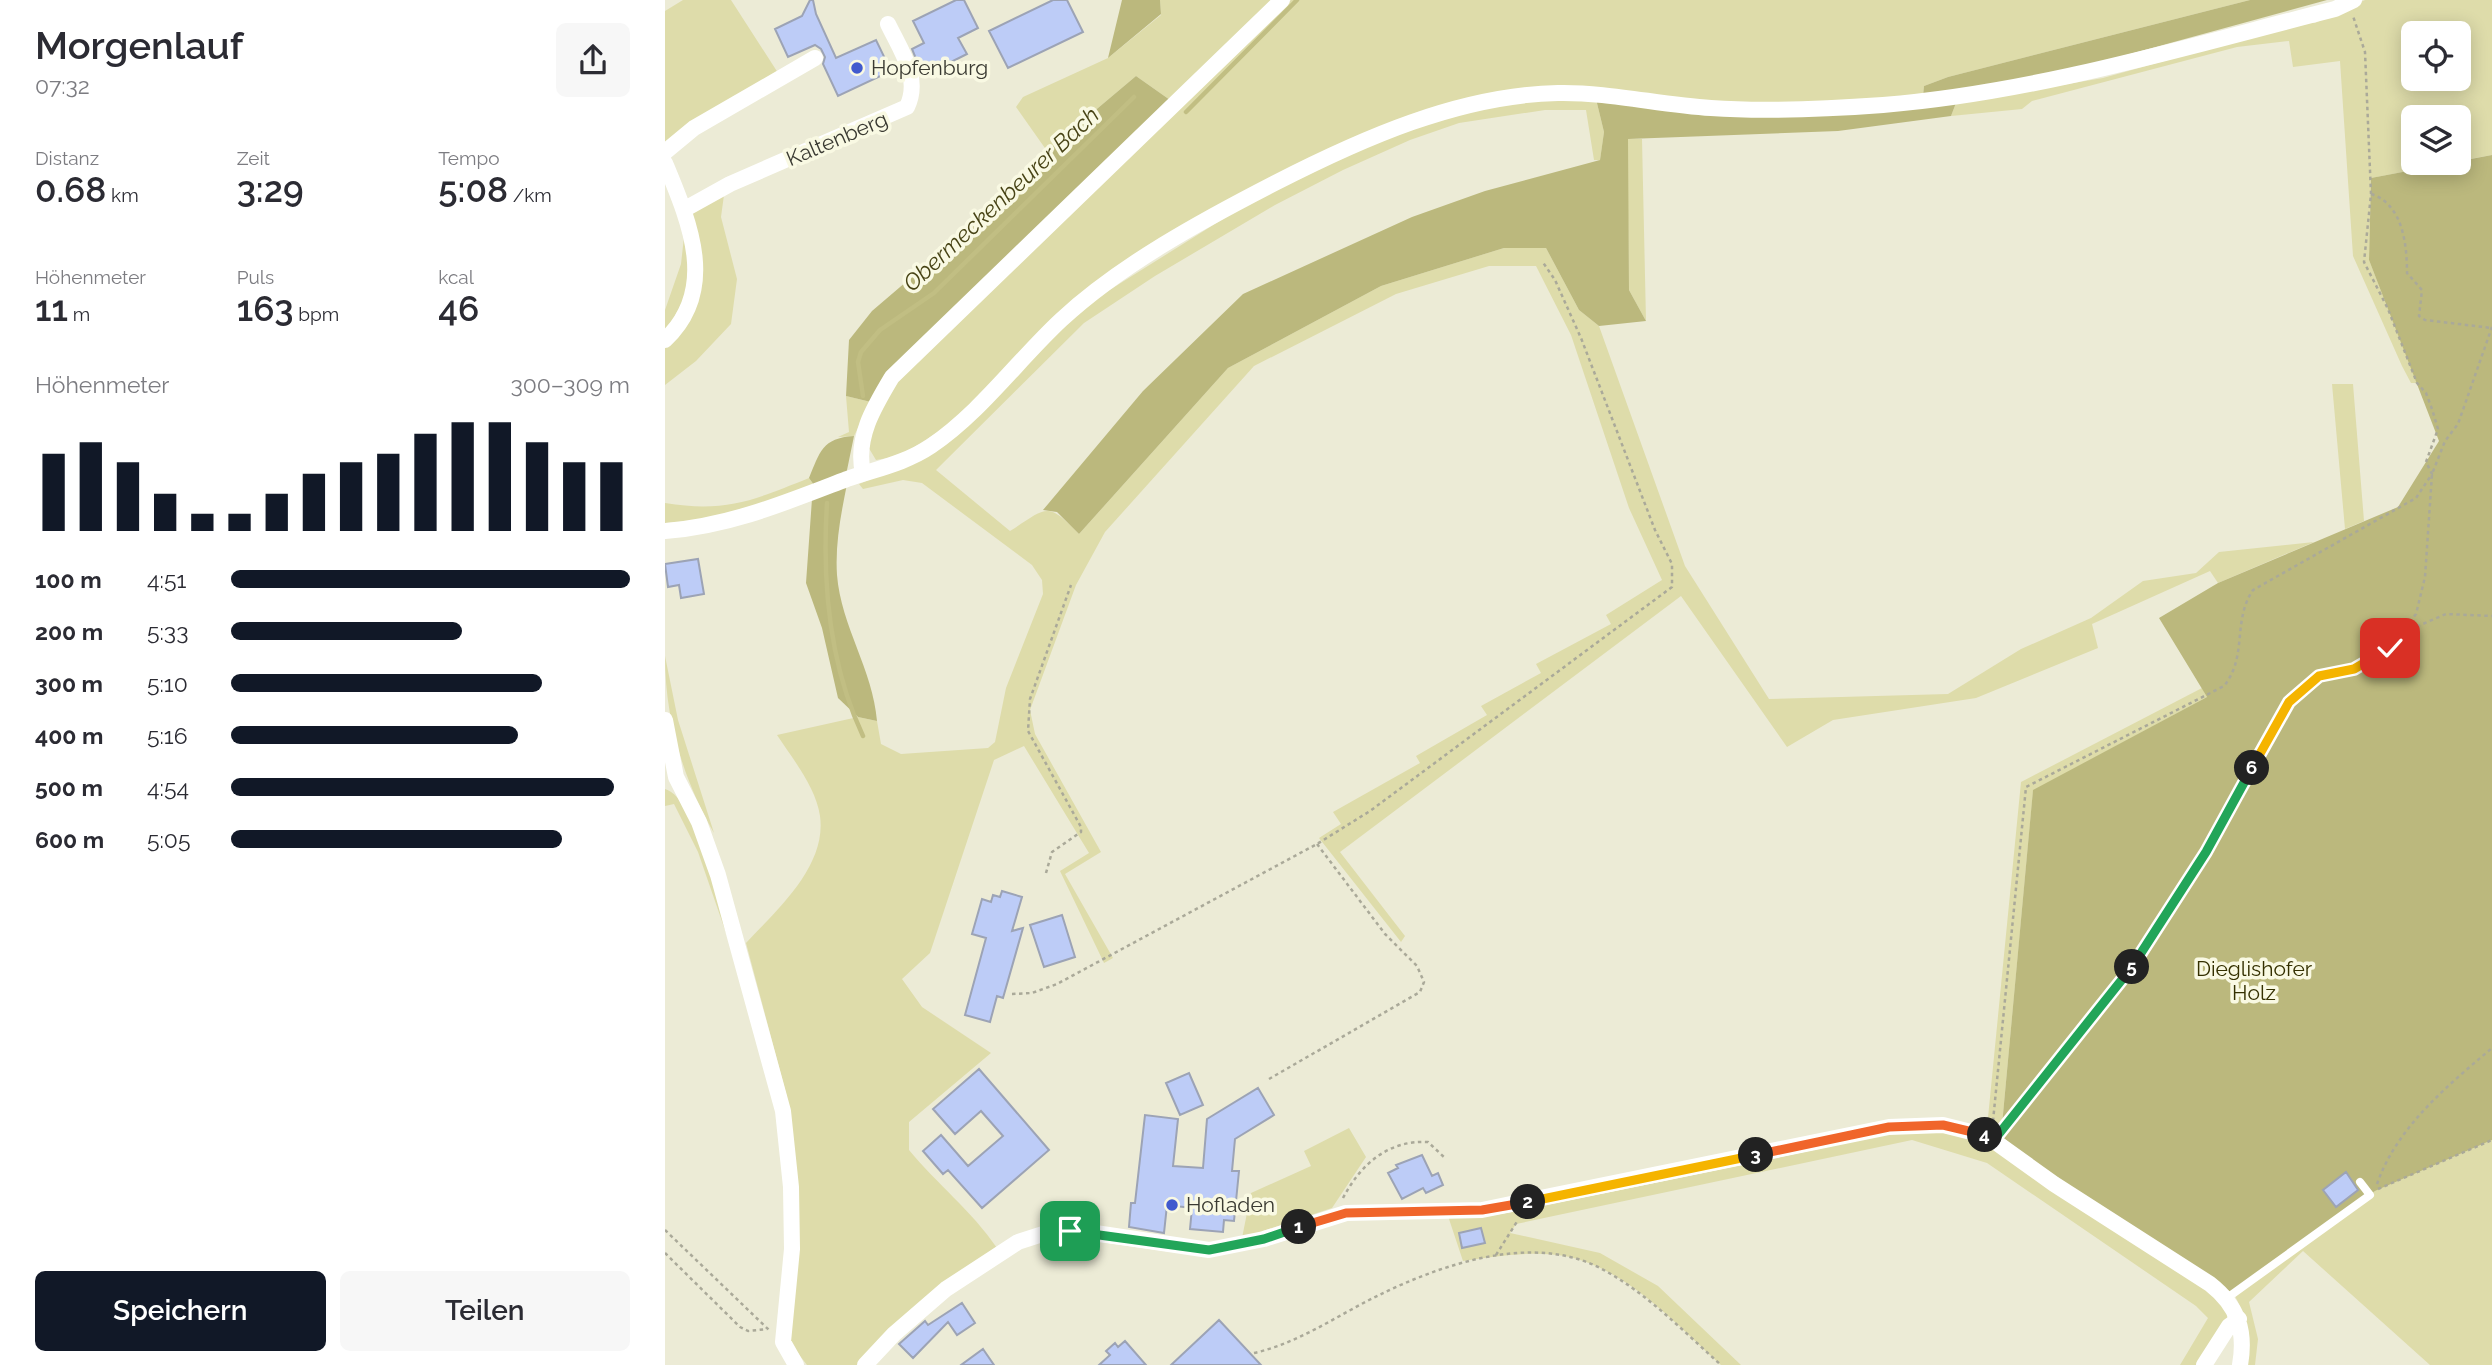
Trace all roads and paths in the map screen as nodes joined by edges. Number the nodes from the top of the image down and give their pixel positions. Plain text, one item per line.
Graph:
1 (1282, 0) edge
2 (2351, 2) edge
3 (888, 24) dead end
4 (815, 58) dead end
5 (665, 152) edge
6 (665, 163) edge
7 (2371, 194) junction
8 (685, 209) junction
9 (1542, 261) dead end
10 (2492, 328) edge
11 (665, 340) edge
12 (863, 473) junction
13 (2431, 474) junction
14 (665, 530) edge
15 (1071, 585) dead end
16 (2492, 616) edge
17 (2401, 633) junction
18 (665, 720) edge
19 (671, 778) edge
20 (1317, 844) junction
21 (1046, 873) dead end
22 (1012, 994) dead end
23 (2492, 1048) edge
24 (1269, 1079) dead end
25 (1991, 1138) junction
26 (2492, 1140) edge
27 (1445, 1158) dead end
28 (2360, 1182) dead end
29 (1530, 1202) junction
30 (1346, 1213) junction
31 (665, 1230) edge
32 (665, 1253) edge
33 (1495, 1257) junction
34 (2227, 1298) junction
35 (2239, 1319) junction
36 (768, 1329) junction
37 (783, 1342) junction
38 (1254, 1353) dead end
39 (796, 1365) edge
40 (865, 1365) edge
41 (1721, 1365) edge
42 (2204, 1365) edge
43 (2240, 1365) edge

1 - 12 street
2 - 7 path
2 - 12 street
3 - 8 street, Kaltenberg
4 - 5 street
6 - 8 street
7 - 10 path
7 - 13 path
8 - 11 street
9 - 20 path
10 - 13 path
12 - 14 street
13 - 17 path
13 - 25 path
15 - 21 path
16 - 17 path
17 - 25 path
18 - 19 street
19 - 37 street
20 - 22 path
20 - 24 path
23 - 26 path
25 - 29 street
25 - 34 street
27 - 30 path
28 - 34 lane
29 - 30 street
29 - 33 path
30 - 40 street
31 - 36 path
32 - 36 path
33 - 38 path
33 - 41 path
34 - 35 street
35 - 42 street
35 - 43 street
36 - 37 path
37 - 39 street

